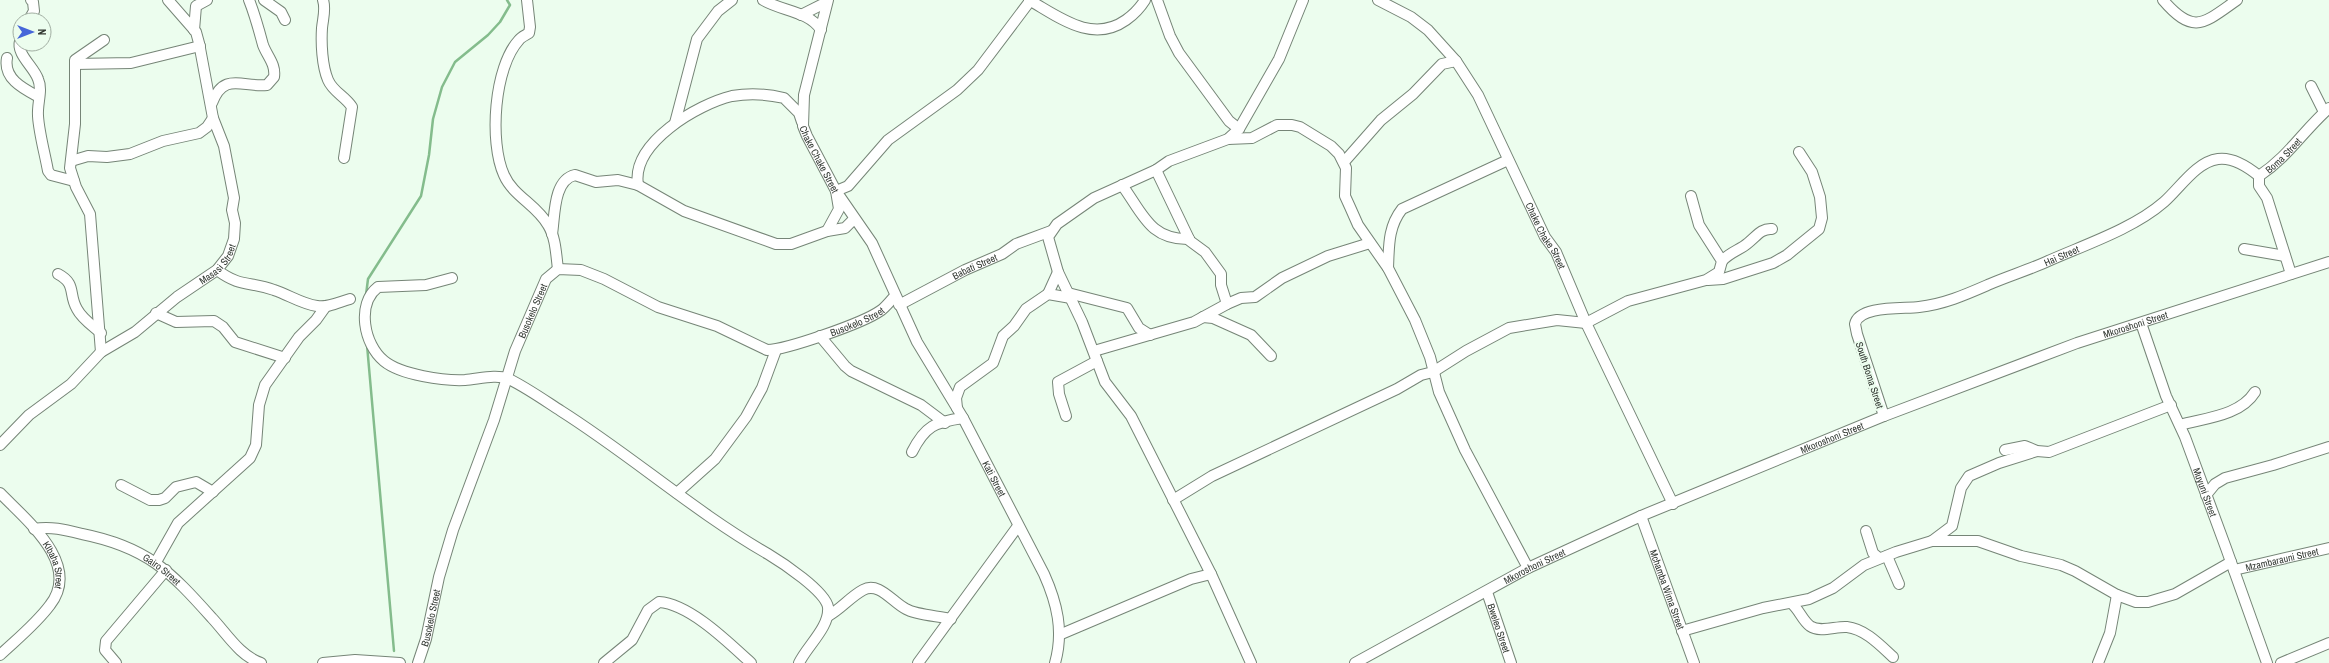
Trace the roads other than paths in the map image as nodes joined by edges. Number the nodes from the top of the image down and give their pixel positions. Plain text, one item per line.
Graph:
1 (31, 0) edge
2 (168, 0) edge
3 (207, 0) edge
4 (249, 0) edge
5 (264, 0) edge
6 (323, 0) edge
7 (527, 0) edge
8 (732, 0) edge
9 (1029, 0) edge
10 (1144, 0) edge
11 (1156, 0) edge
12 (1304, 0) edge
13 (1378, 0) edge
14 (2163, 0) edge
15 (2237, 0) edge
16 (765, 1) edge
17 (828, 1) edge
18 (33, 12) edge
19 (801, 15) junction
20 (285, 20) dead end
21 (194, 30) junction
22 (821, 30) junction
23 (104, 40) dead end
24 (200, 46) junction
25 (21, 52) edge
26 (7, 58) dead end
27 (1456, 61) junction
28 (75, 64) junction
29 (2311, 86) dead end
30 (39, 97) junction
31 (211, 105) junction
32 (2327, 110) edge
33 (213, 118) junction
34 (675, 123) junction
35 (804, 126) junction
36 (1238, 129) junction
37 (1228, 139) junction
38 (1799, 152) dead end
39 (344, 158) dead end
40 (1508, 160) junction
41 (71, 161) junction
42 (1344, 162) junction
43 (1156, 170) junction
44 (2259, 176) junction
45 (74, 181) junction
46 (638, 185) junction
47 (1122, 185) junction
48 (836, 191) junction
49 (1691, 196) dead end
50 (854, 219) junction
51 (1772, 229) dead end
52 (827, 231) junction
53 (1051, 231) junction
54 (552, 234) junction
55 (1189, 239) junction
56 (1370, 243) junction
57 (2244, 249) dead end
58 (2285, 256) junction
59 (1722, 261) junction
60 (2329, 262) edge
61 (1388, 268) junction
62 (558, 269) junction
63 (217, 270) junction
64 (1058, 272) junction
65 (58, 274) dead end
66 (2291, 274) junction
67 (452, 278) dead end
68 (1706, 280) junction
69 (1048, 294) junction
70 (1069, 295) junction
71 (350, 299) dead end
72 (897, 300) junction
73 (1227, 304) junction
74 (326, 306) junction
75 (156, 313) junction
76 (1203, 318) junction
77 (1586, 323) junction
78 (2141, 323) junction
79 (101, 334) junction
80 (1857, 334) joint
81 (1150, 335) junction
82 (820, 336) junction
83 (776, 350) junction
84 (101, 352) junction
85 (1096, 356) junction
86 (1271, 356) dead end
87 (285, 358) junction
88 (1433, 372) junction
89 (508, 379) junction
90 (2255, 392) dead end
91 (2170, 405) junction
92 (957, 408) junction
93 (1066, 416) dead end
94 (1884, 416) junction
95 (963, 418) junction
96 (944, 423) junction
97 (2180, 425) junction
98 (0, 445) edge
99 (2329, 447) edge
100 (2005, 450) dead end
101 (2038, 451) junction
102 (912, 452) dead end
103 (2200, 477) junction
104 (2221, 480) junction
105 (121, 485) dead end
106 (213, 492) junction
107 (0, 493) edge
108 (677, 493) junction
109 (2206, 495) junction
110 (1172, 500) junction
111 (1674, 504) junction
112 (1641, 516) junction
113 (1955, 520) junction
114 (1018, 526) junction
115 (34, 529) junction
116 (1866, 531) dead end
117 (1966, 540) junction
118 (1932, 541) junction
119 (2329, 548) edge
120 (1878, 557) junction
121 (156, 562) junction
122 (2233, 566) junction
123 (1528, 568) junction
124 (166, 570) junction
125 (1211, 574) junction
126 (1899, 584) dead end
127 (1487, 592) junction
128 (2117, 595) junction
129 (1791, 602) junction
130 (828, 616) junction
131 (951, 619) junction
132 (1682, 631) junction
133 (1059, 635) junction
134 (2329, 643) edge
135 (0, 655) edge
136 (1892, 657) dead end
137 (255, 662) edge
138 (116, 663) edge
139 (323, 663) edge
140 (400, 663) edge
141 (418, 663) edge
142 (604, 663) edge
143 (751, 663) edge
144 (799, 663) edge
145 (918, 663) edge
146 (1055, 663) edge
147 (1251, 663) edge
148 (1355, 663) edge
149 (1511, 663) edge
150 (1694, 663) edge
151 (2098, 663) edge
152 (2267, 663) edge
153 (2281, 663) edge

1 - 18 street
2 - 21 street, Masasi Street
3 - 21 street
4 - 31 street
5 - 20 street
6 - 39 street
7 - 54 street
8 - 34 street
9 - 10 street
9 - 48 street
11 - 36 street
12 - 36 street
13 - 27 street, Chake Chake Street
14 - 15 street
16 - 19 street
17 - 19 street
17 - 22 street, Chake Chake Street
19 - 22 street
21 - 24 street, Masasi Street
22 - 35 street, Chake Chake Street
23 - 28 street
24 - 28 street
24 - 31 street, Masasi Street
25 - 30 street
26 - 30 street
27 - 40 street, Chake Chake Street
27 - 42 street
28 - 41 street
29 - 32 street
30 - 45 street
31 - 33 street, Masasi Street
32 - 44 street, Boma Street
33 - 41 street
33 - 63 street, Masasi Street
34 - 35 street
34 - 46 street
35 - 48 street, Chake Chake Street
36 - 37 street
37 - 42 street
37 - 43 street
38 - 68 street
40 - 61 street
40 - 77 street, Chake Chake Street
41 - 45 street
42 - 56 street
43 - 47 street
43 - 55 street
44 - 58 street, Boma Street
44 - 80 street, Hai Street
45 - 79 street
46 - 52 street
46 - 54 street
47 - 53 street
47 - 55 street
48 - 50 street, Chake Chake Street
48 - 52 street
49 - 59 street
50 - 52 street
50 - 72 street, Chake Chake Street
51 - 59 street
53 - 64 street
53 - 72 street, Babati Street
54 - 62 street
55 - 73 street
56 - 61 street
56 - 73 street
57 - 58 street
58 - 66 street, Boma Street
59 - 68 street
60 - 66 street, Mkoroshoni Street
61 - 88 street
62 - 83 street, Busokelo Street
62 - 89 street, Busokelo Street
63 - 74 street
63 - 75 street, Masasi Street
64 - 69 street
64 - 70 street
65 - 79 street
66 - 78 street, Mkoroshoni Street
67 - 89 street
68 - 77 street
69 - 70 street
69 - 92 street
70 - 81 street
70 - 85 street
71 - 74 street
72 - 82 street, Busokelo Street
72 - 92 street, Kati Street
73 - 76 street
74 - 87 street
75 - 84 street, Masasi Street
75 - 87 street
76 - 81 street
76 - 86 street
77 - 88 street
77 - 111 street, Chake Chake Street
78 - 91 street, Muyuni Street
78 - 94 street, Mkoroshoni Street
79 - 84 street
80 - 94 street, South Boma Street
81 - 85 street
82 - 83 street, Busokelo Street
82 - 96 street
83 - 108 street
84 - 98 street, Masasi Street
85 - 93 street
85 - 110 street
87 - 106 street
88 - 110 street
88 - 123 street
89 - 108 street
89 - 141 street, Busokelo Street
90 - 97 street
91 - 97 street, Muyuni Street
91 - 101 street
92 - 95 street, Kati Street
94 - 111 street, Mkoroshoni Street
95 - 96 street
95 - 114 street, Kati Street
96 - 102 street
97 - 103 street, Muyuni Street
99 - 104 street
100 - 101 street
101 - 113 street
103 - 104 street
103 - 109 street, Muyuni Street
104 - 109 street
105 - 106 street
106 - 121 street
107 - 115 street, KIbaha Street
108 - 130 street
109 - 122 street, Muyuni Street
110 - 125 street
111 - 112 street, Mkoroshoni Street
112 - 123 street, Mkoroshoni Street
112 - 132 street, Mchamba Wima Street
113 - 117 street
113 - 118 street
114 - 131 street
114 - 133 street, Kati Street
115 - 121 street, Gairo Street
115 - 135 street, KIbaha Street
116 - 120 street
117 - 118 street, Mzambarauni Street
117 - 128 street, Mzambarauni Street
118 - 120 street
119 - 122 street, Mzambarauni Street
120 - 126 street
120 - 129 street
121 - 124 street, Gairo Street
122 - 128 street, Mzambarauni Street
122 - 152 street, Muyuni Street
123 - 127 street, Mkoroshoni Street
124 - 137 street, Gairo Street
124 - 138 street
125 - 133 street
125 - 147 street
127 - 148 street, Mkoroshoni Street
127 - 149 street, Bweleo Street
128 - 151 street
129 - 132 street
129 - 136 street
130 - 131 street
130 - 144 street
131 - 145 street
132 - 150 street, Mchamba Wima Street
133 - 146 street, Kati Street
134 - 153 street
139 - 140 street
142 - 143 street

